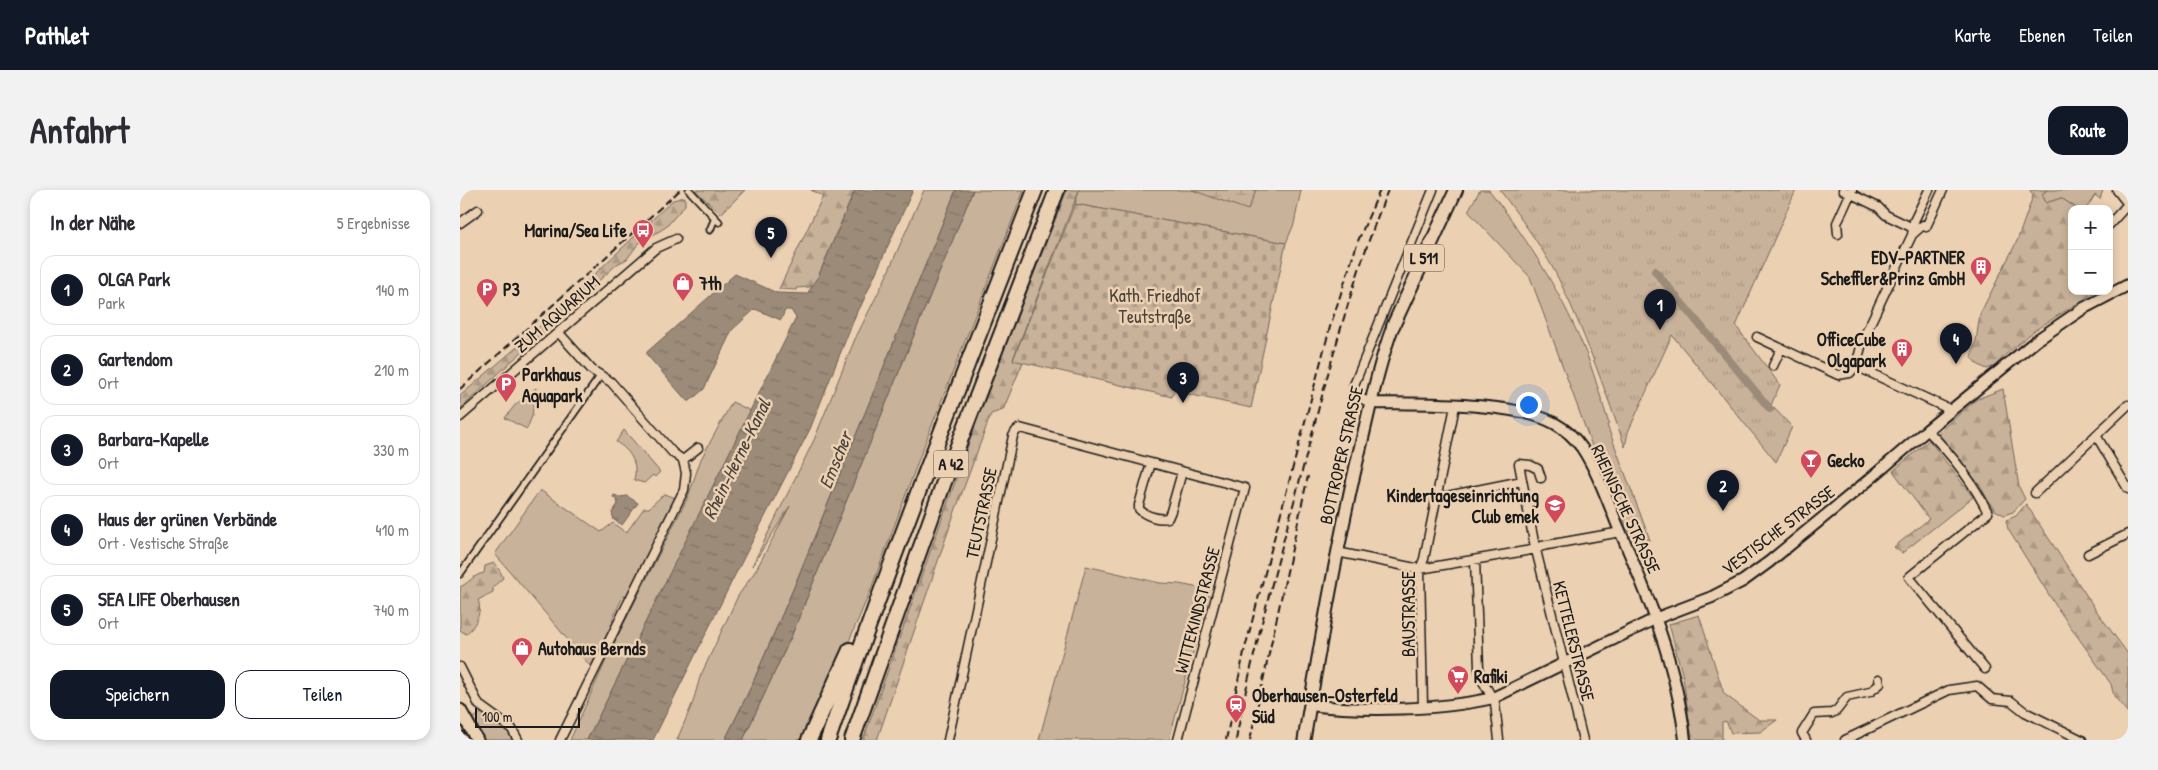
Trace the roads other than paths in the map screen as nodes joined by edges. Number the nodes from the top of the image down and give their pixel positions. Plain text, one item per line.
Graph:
1 (689, 190) edge
2 (1035, 190) edge
3 (1057, 190) edge
4 (1432, 190) edge
5 (1456, 190) edge
6 (1929, 190) edge
7 (1943, 190) edge
8 (2117, 190) edge
9 (1849, 191) edge
10 (2128, 204) edge
11 (478, 210) dead end
12 (2113, 221) edge
13 (460, 223) edge
14 (710, 230) dead end
15 (1912, 231) junction
16 (1838, 234) dead end
17 (676, 239) dead end
18 (2128, 285) edge
19 (1393, 326) joint
20 (559, 332) junction
21 (1757, 337) dead end
22 (1781, 349) junction
23 (1773, 366) dead end
24 (1856, 366) junction
25 (601, 375) junction
26 (1370, 403) junction
27 (2128, 405) edge
28 (1455, 406) junction
29 (1951, 410) junction
30 (460, 417) edge
31 (1927, 430) junction
32 (2096, 435) junction
33 (698, 448) dead end
34 (683, 460) junction
35 (1151, 463) junction
36 (1182, 472) junction
37 (1541, 478) dead end
38 (1522, 481) junction
39 (1244, 488) joint
40 (2128, 488) edge
41 (2035, 493) dead end
42 (1437, 498) junction
43 (1621, 532) junction
44 (2128, 534) edge
45 (1537, 549) junction
46 (1337, 552) junction
47 (2088, 554) dead end
48 (1475, 560) junction
49 (1420, 568) junction
50 (460, 574) edge
51 (870, 618) junction
52 (1657, 618) junction
53 (1564, 662) junction
54 (460, 667) edge
55 (1985, 669) dead end
56 (1879, 679) dead end
57 (1493, 698) junction
58 (1310, 705) junction
59 (1423, 706) junction
60 (460, 710) edge
61 (477, 740) edge
62 (518, 740) edge
63 (560, 740) edge
64 (809, 740) edge
65 (828, 740) edge
66 (852, 740) edge
67 (948, 740) edge
68 (1178, 740) edge
69 (1304, 740) edge
70 (1500, 740) edge
71 (1583, 740) edge
72 (1685, 740) edge
73 (1806, 740) edge
74 (1845, 740) edge
75 (2082, 740) edge

1 - 14 street
2 - 51 highway, A 42
3 - 66 highway, A 42
4 - 26 street
5 - 19 main road, BOTTROPER STRASSE / L 511
6 - 15 street
7 - 15 street
8 - 10 street
9 - 15 street
9 - 16 street
10 - 12 street
11 - 13 street
15 - 24 street
17 - 20 street, ZUM AQUARIUM
18 - 29 street, VESTISCHE STRASSE
19 - 26 main road, BOTTROPER STRASSE / L 511
20 - 25 street
20 - 30 street, ZUM AQUARIUM
21 - 22 street
22 - 23 street
22 - 24 street
24 - 29 street
25 - 34 street
25 - 50 street
26 - 28 street, RHEINISCHE STRASSE
26 - 46 main road, BOTTROPER STRASSE / L 511
27 - 32 street
28 - 42 street, BAUSTRASSE
28 - 43 street, RHEINISCHE STRASSE
29 - 31 street, VESTISCHE STRASSE
31 - 52 street, VESTISCHE STRASSE
31 - 55 street
32 - 40 street
32 - 41 street
33 - 34 street
34 - 63 street
35 - 36 street, TEUTSTRASSE
35 - 36 street
35 - 67 street, TEUTSTRASSE
36 - 39 street, TEUTSTRASSE
37 - 38 street
38 - 42 street
38 - 45 street, KETTELERSTRASSE
39 - 68 street, WITTEKINDSTRASSE
42 - 49 street, BAUSTRASSE
43 - 45 street
43 - 52 street, RHEINISCHE STRASSE
44 - 47 street
45 - 48 street
45 - 53 street, KETTELERSTRASSE
46 - 49 street
46 - 58 main road, BOTTROPER STRASSE / L 511
48 - 49 street
48 - 57 street
49 - 59 street, BAUSTRASSE
51 - 64 highway
51 - 65 highway, A 42
52 - 53 street, VESTISCHE STRASSE
52 - 72 street, RHEINISCHE STRASSE
53 - 57 street, VESTISCHE STRASSE
53 - 71 street, KETTELERSTRASSE
54 - 62 street
56 - 73 street
57 - 59 street, VESTISCHE STRASSE
57 - 70 street
58 - 59 street, VESTISCHE STRASSE
58 - 69 main road, BOTTROPER STRASSE / L 511
60 - 61 main road
74 - 75 street

